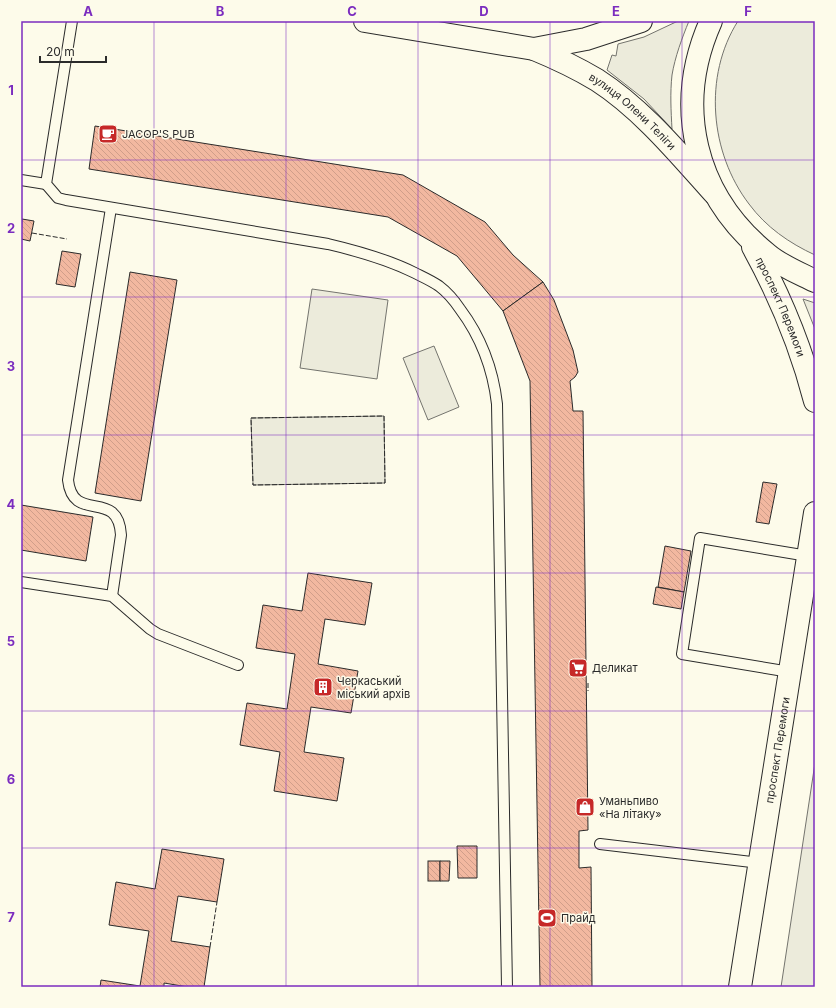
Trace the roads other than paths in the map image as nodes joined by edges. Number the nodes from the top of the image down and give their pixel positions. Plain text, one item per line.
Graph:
1 (72, 21) edge
2 (365, 21) edge
3 (641, 21) edge
4 (711, 21) edge
5 (534, 49) junction
6 (21, 180) edge
7 (46, 184) junction
8 (715, 195) junction
9 (111, 208) junction
10 (748, 238) junction
11 (815, 281) edge
12 (815, 401) edge
13 (815, 513) edge
14 (808, 556) junction
15 (21, 582) edge
16 (112, 596) junction
17 (238, 665) dead end
18 (790, 672) junction
19 (600, 844) dead end
20 (760, 863) junction
21 (507, 987) edge
22 (740, 987) edge

1 - 7 lane
2 - 5 main road, вулиця Олени Теліги
3 - 5 main road, вулиця Олени Теліги
4 - 8 main road
5 - 8 main road, вулиця Олени Теліги
6 - 7 lane
7 - 9 lane
8 - 10 main road
9 - 16 lane
9 - 21 lane
10 - 11 main road
10 - 12 main road, проспект Перемоги
13 - 14 main road, проспект Перемоги
14 - 18 main road, проспект Перемоги
14 - 18 lane
15 - 16 lane
16 - 17 lane
18 - 20 main road, проспект Перемоги
19 - 20 lane
20 - 22 main road, проспект Перемоги

